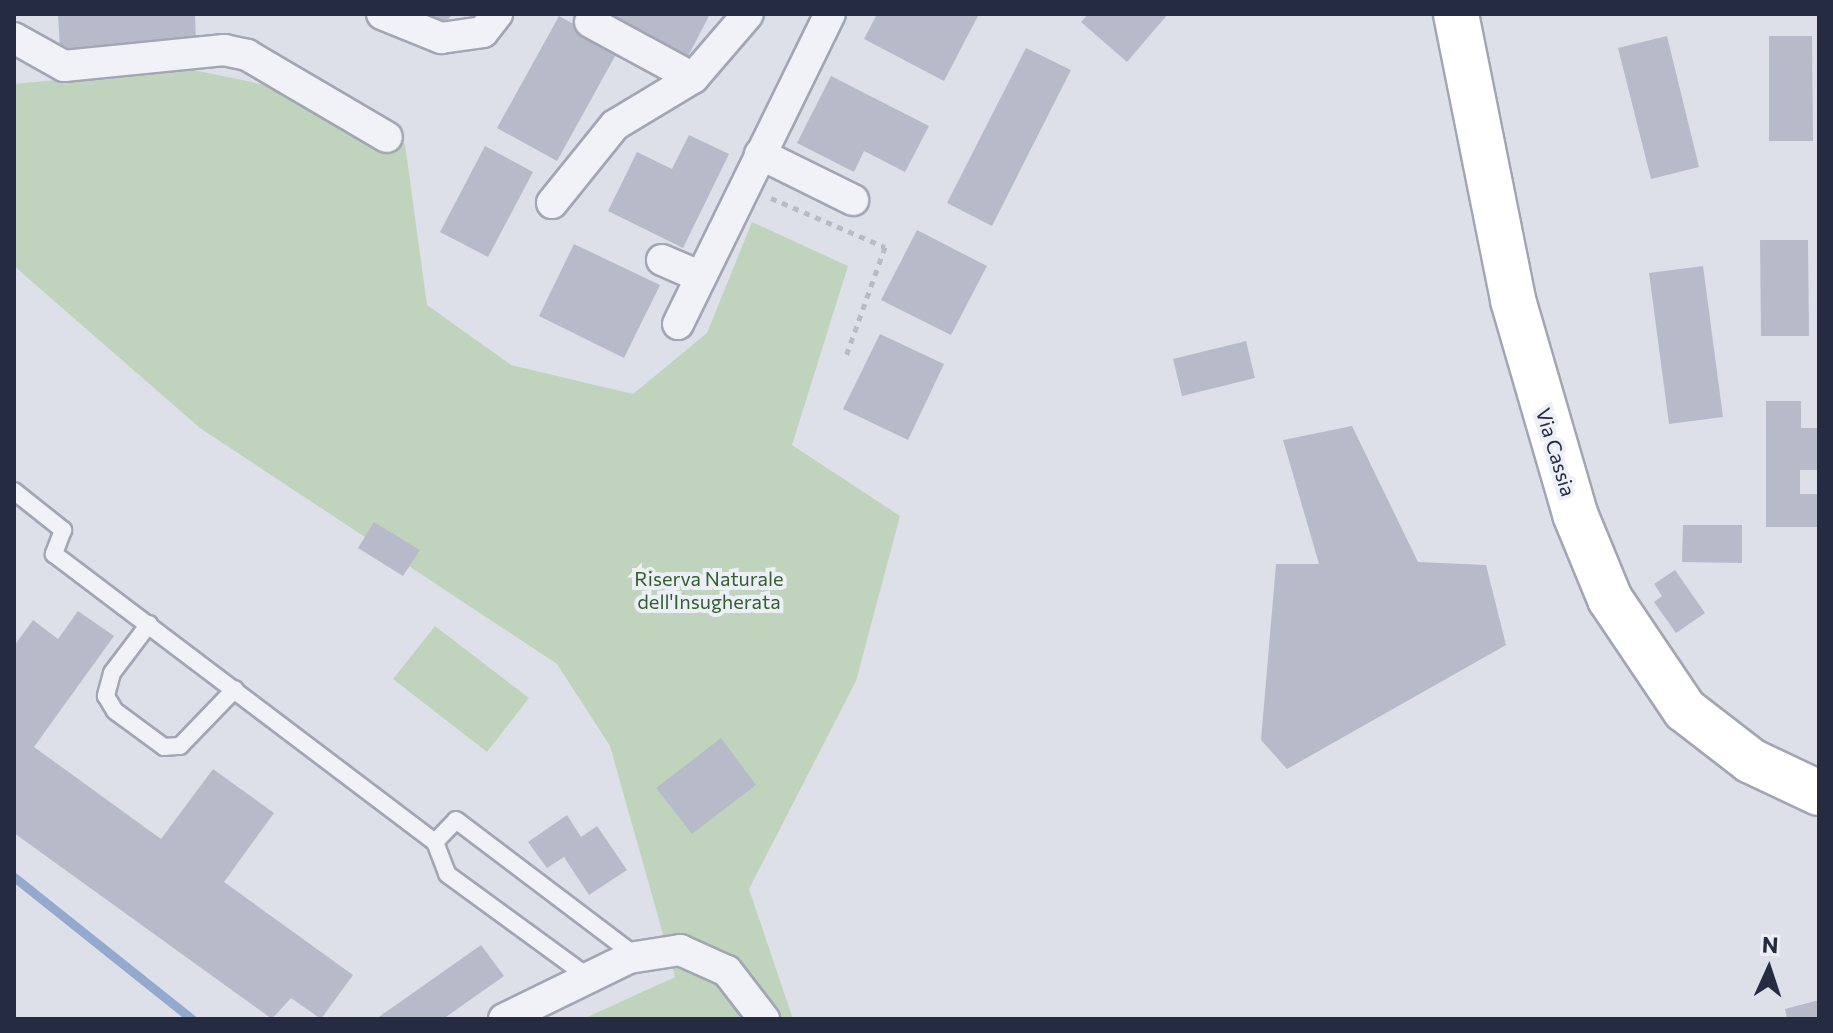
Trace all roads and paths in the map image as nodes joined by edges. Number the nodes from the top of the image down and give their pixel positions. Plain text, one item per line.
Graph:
1 (382, 14) edge
2 (497, 14) edge
3 (748, 14) edge
4 (830, 14) edge
5 (1456, 14) edge
6 (590, 22) dead end
7 (14, 38) edge
8 (693, 78) junction
9 (387, 137) dead end
10 (760, 154) junction
11 (744, 185) junction
12 (853, 200) dead end
13 (552, 203) dead end
14 (662, 260) dead end
15 (699, 276) junction
16 (678, 324) dead end
17 (845, 359) dead end
18 (14, 491) edge
19 (149, 624) junction
20 (235, 689) junction
21 (1819, 793) edge
22 (435, 842) junction
23 (636, 956) junction
24 (587, 976) junction
25 (504, 1019) edge
26 (764, 1019) edge

1 - 2 street
3 - 8 street
4 - 10 street
5 - 21 main road, Via Cassia
6 - 8 street
7 - 9 street
8 - 13 street
10 - 11 street
10 - 12 street
11 - 15 street
11 - 17 path
14 - 15 street
15 - 16 street
18 - 19 lane
19 - 20 lane
19 - 20 lane
20 - 22 lane
22 - 23 lane
22 - 24 lane
23 - 24 street
23 - 26 street
24 - 25 street

